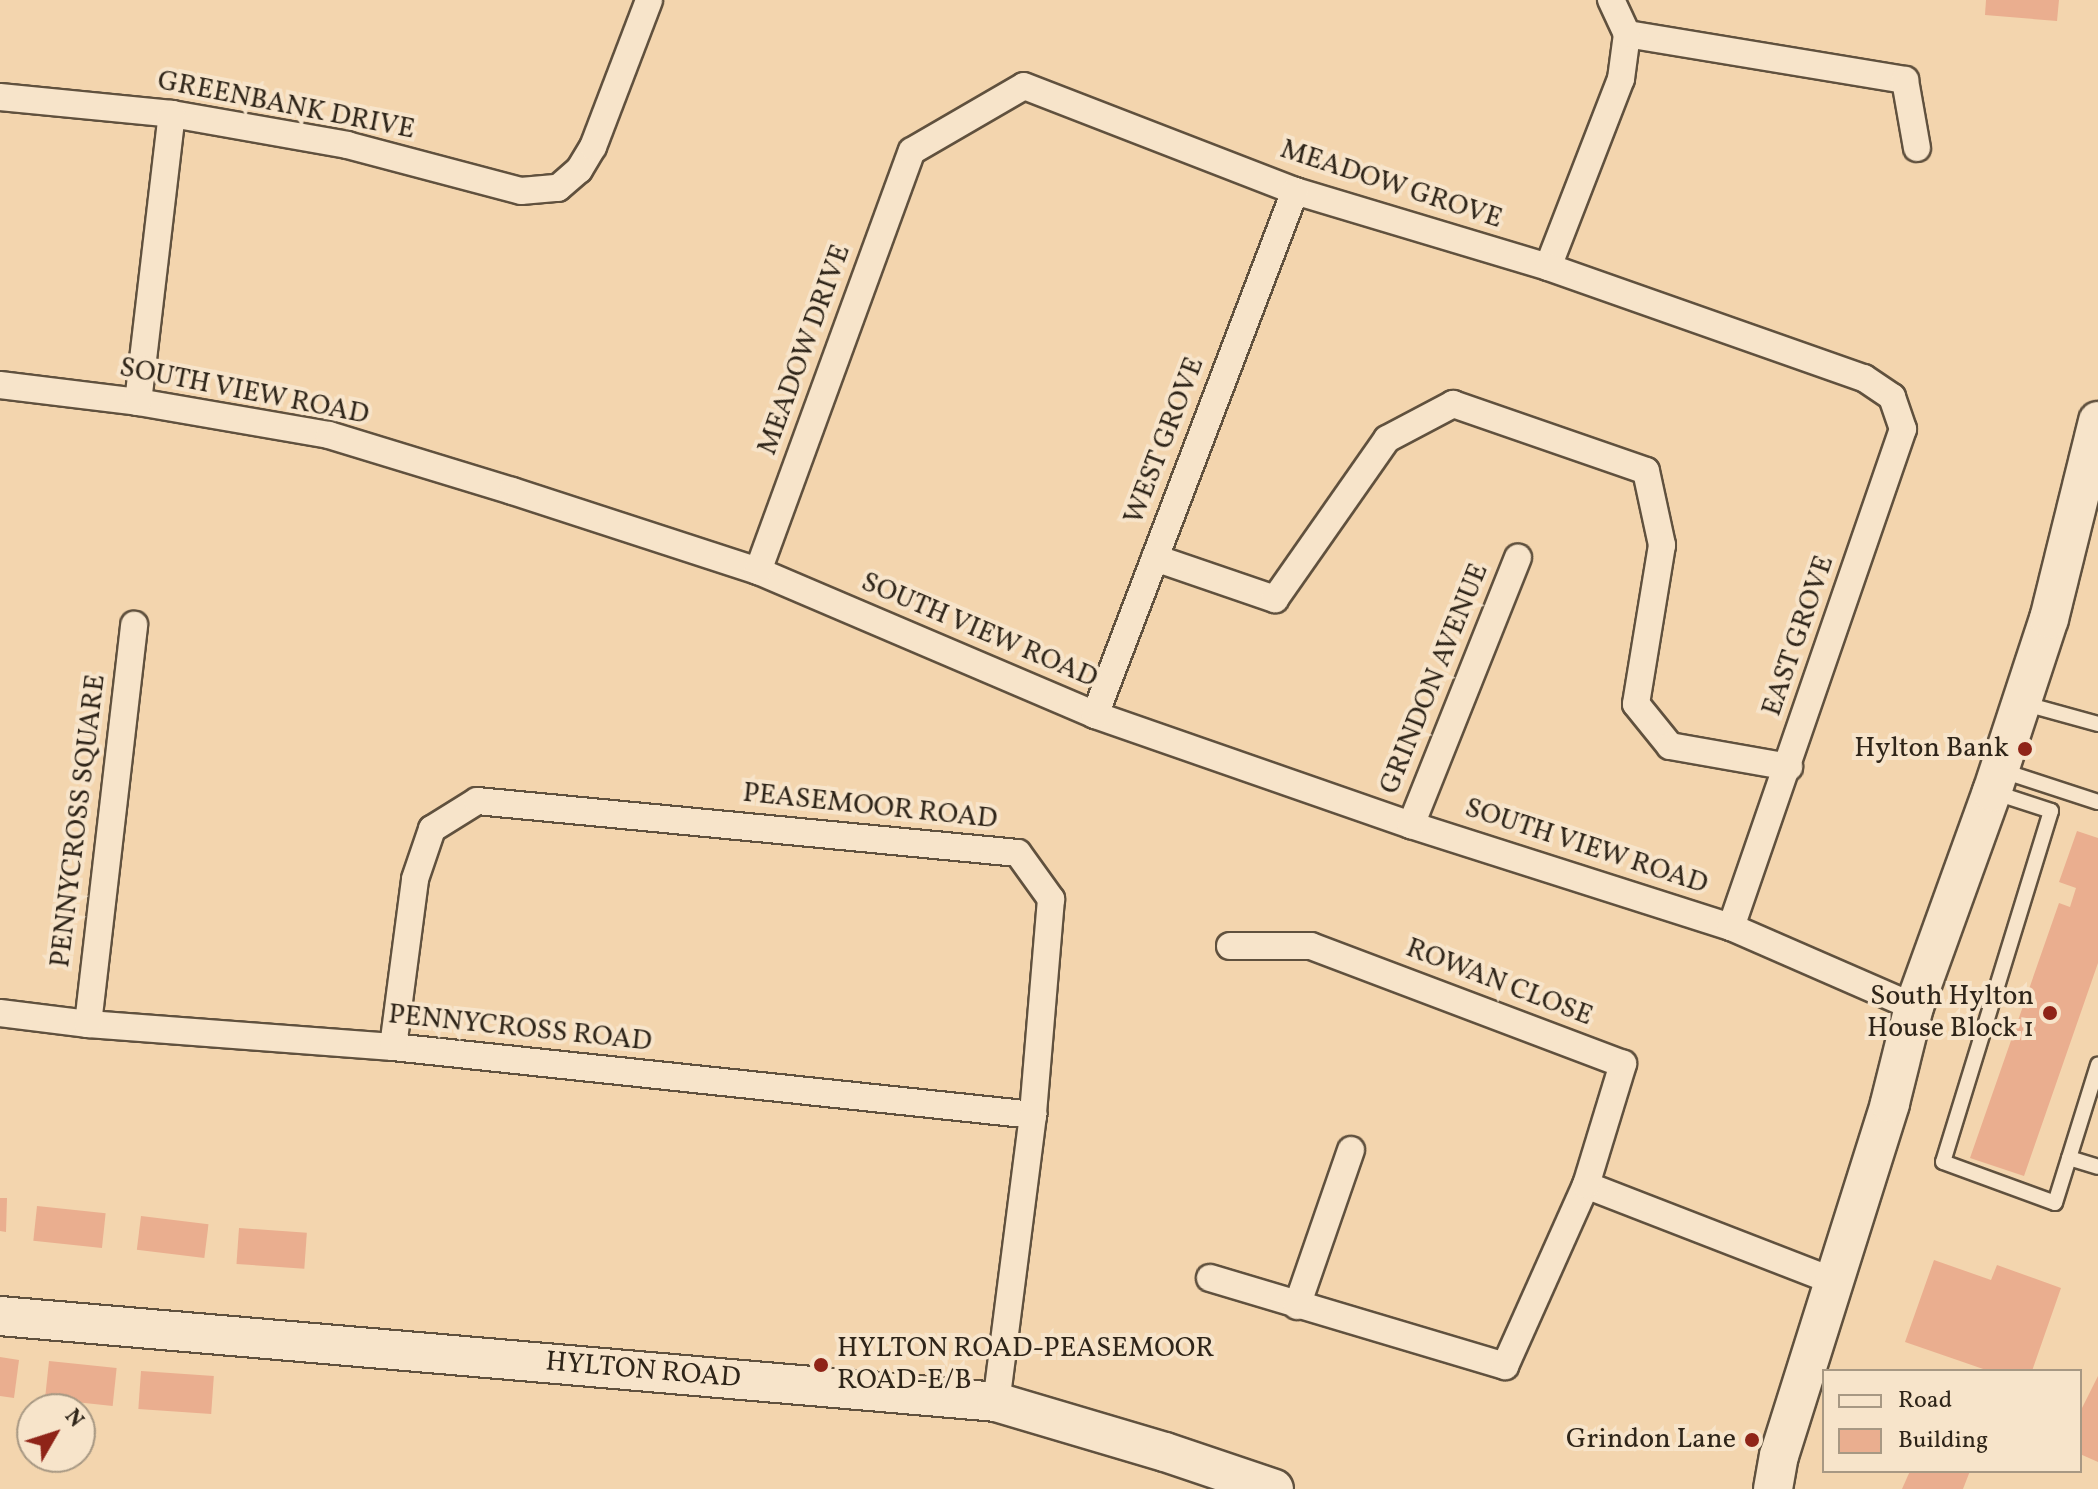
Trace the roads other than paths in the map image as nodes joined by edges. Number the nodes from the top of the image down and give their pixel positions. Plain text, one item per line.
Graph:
1 (649, 0) edge
2 (1611, 0) edge
3 (1627, 34) junction
4 (0, 97) edge
5 (172, 114) junction
6 (1917, 148) dead end
7 (912, 151) joint
8 (1295, 191) junction
9 (1548, 267) junction
10 (1864, 378) joint
11 (0, 385) edge
12 (138, 402) junction
13 (2098, 421) edge
14 (2093, 461) edge
15 (1155, 558) junction
16 (1518, 558) dead end
17 (758, 571) junction
18 (134, 625) dead end
19 (2022, 702) junction
20 (1095, 715) junction
21 (2098, 724) edge
22 (1789, 767) junction
23 (1996, 781) junction
24 (2098, 802) edge
25 (1411, 825) junction
26 (1731, 927) junction
27 (1230, 946) dead end
28 (1914, 1007) junction
29 (0, 1013) edge
30 (88, 1024) junction
31 (393, 1047) junction
32 (2098, 1065) edge
33 (1033, 1115) junction
34 (1351, 1150) dead end
35 (2069, 1158) junction
36 (2098, 1167) edge
37 (1586, 1185) junction
38 (1210, 1278) dead end
39 (1833, 1281) junction
40 (1297, 1306) junction
41 (0, 1316) edge
42 (996, 1402) junction
43 (1776, 1472) edge
44 (1274, 1489) edge
45 (1759, 1489) edge

1 - 5 street, GREENBANK DRIVE
2 - 3 street
3 - 6 street
3 - 9 street
4 - 5 street, GREENBANK DRIVE
5 - 12 street
7 - 8 street, MEADOW GROVE
7 - 17 street, MEADOW DRIVE
8 - 9 street, MEADOW GROVE
8 - 15 street, WEST GROVE
9 - 10 street, MEADOW GROVE
10 - 22 street, EAST GROVE
11 - 12 street, SOUTH VIEW ROAD
12 - 17 street, SOUTH VIEW ROAD
13 - 14 street
14 - 19 street
15 - 20 street, WEST GROVE
15 - 22 street
16 - 25 street, GRINDON AVENUE
17 - 20 street, SOUTH VIEW ROAD
18 - 30 street, PENNYCROSS SQUARE
19 - 21 lane
19 - 23 street
20 - 25 street, SOUTH VIEW ROAD
22 - 26 street, EAST GROVE
23 - 24 lane
23 - 28 street
23 - 35 lane
25 - 26 street, SOUTH VIEW ROAD
26 - 28 street, SOUTH VIEW ROAD
27 - 37 street, ROWAN CLOSE
28 - 39 street
29 - 30 street, PENNYCROSS ROAD
30 - 31 street, PENNYCROSS ROAD
31 - 33 street, PENNYCROSS ROAD
31 - 33 street, PEASEMOOR ROAD
32 - 35 lane
33 - 42 street, PEASEMOOR ROAD
34 - 40 street
35 - 36 lane
37 - 39 street
37 - 40 street, ROWAN CLOSE
38 - 40 street, ROWAN CLOSE
39 - 43 street
41 - 42 street, HYLTON ROAD
42 - 44 street, HYLTON ROAD
43 - 45 street

